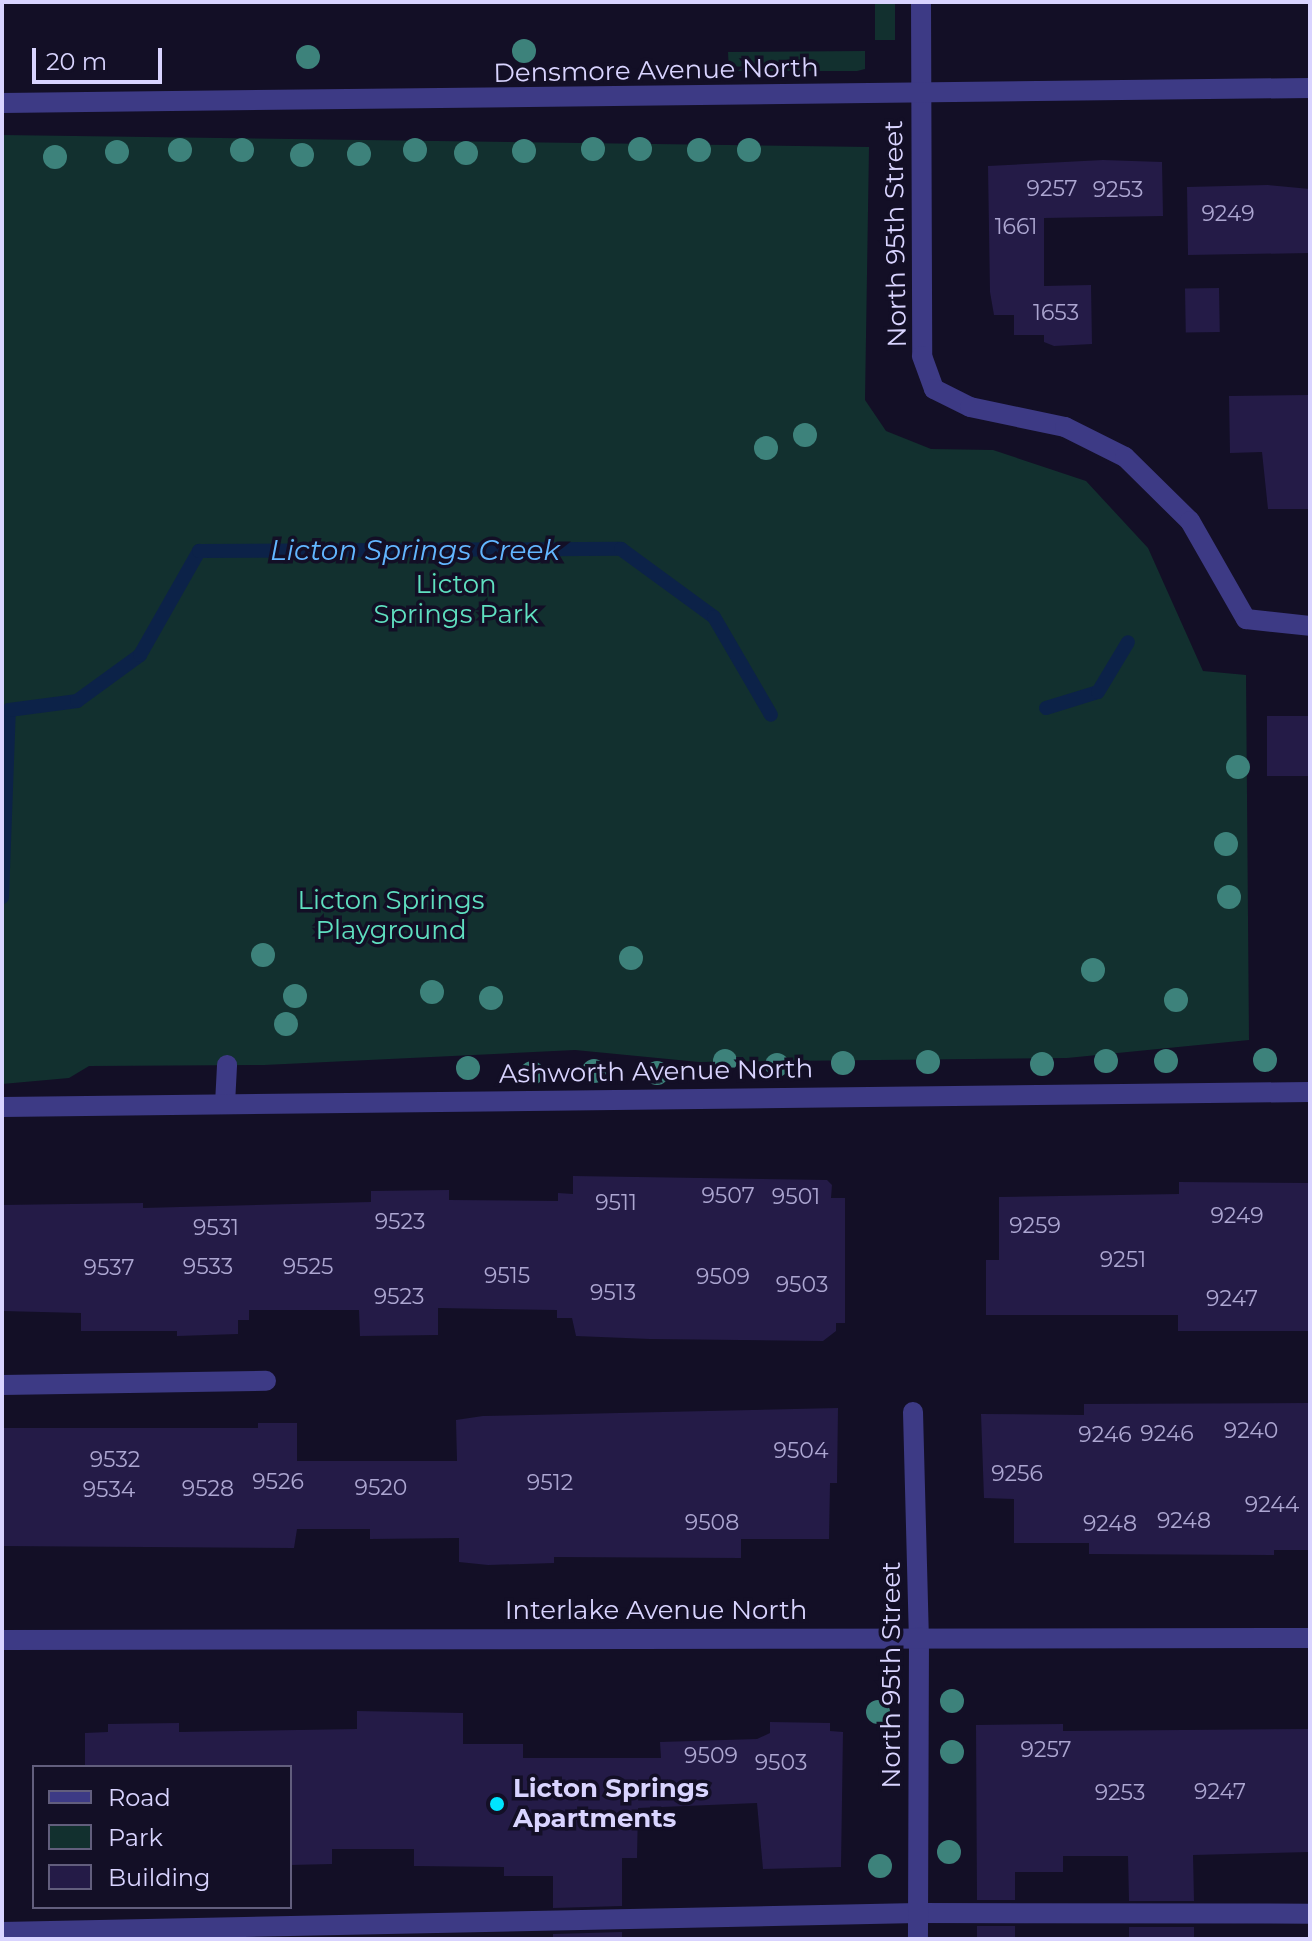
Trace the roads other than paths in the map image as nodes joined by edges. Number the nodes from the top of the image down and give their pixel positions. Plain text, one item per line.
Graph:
1 (921, 2) edge
2 (1310, 88) edge
3 (921, 94) junction
4 (2, 103) edge
5 (1310, 626) edge
6 (227, 1065) dead end
7 (1310, 1092) edge
8 (225, 1104) junction
9 (2, 1107) edge
10 (266, 1381) dead end
11 (2, 1385) edge
12 (913, 1412) dead end
13 (919, 1637) junction
14 (1310, 1638) edge
15 (2, 1640) edge
16 (918, 1913) junction
17 (1310, 1914) edge
18 (2, 1932) edge
19 (918, 1939) edge

1 - 3 street, North 95th Street
2 - 3 street, Densmore Avenue North
3 - 4 street, Densmore Avenue North
3 - 5 street, North 95th Street
6 - 8 street
7 - 8 street, Ashworth Avenue North
8 - 9 street, Ashworth Avenue North
10 - 11 street
12 - 13 street, North 95th Street
13 - 14 street, Interlake Avenue North
13 - 15 street, Interlake Avenue North
13 - 16 street, North 95th Street
16 - 17 street
16 - 18 street
16 - 19 street, North 95th Street

